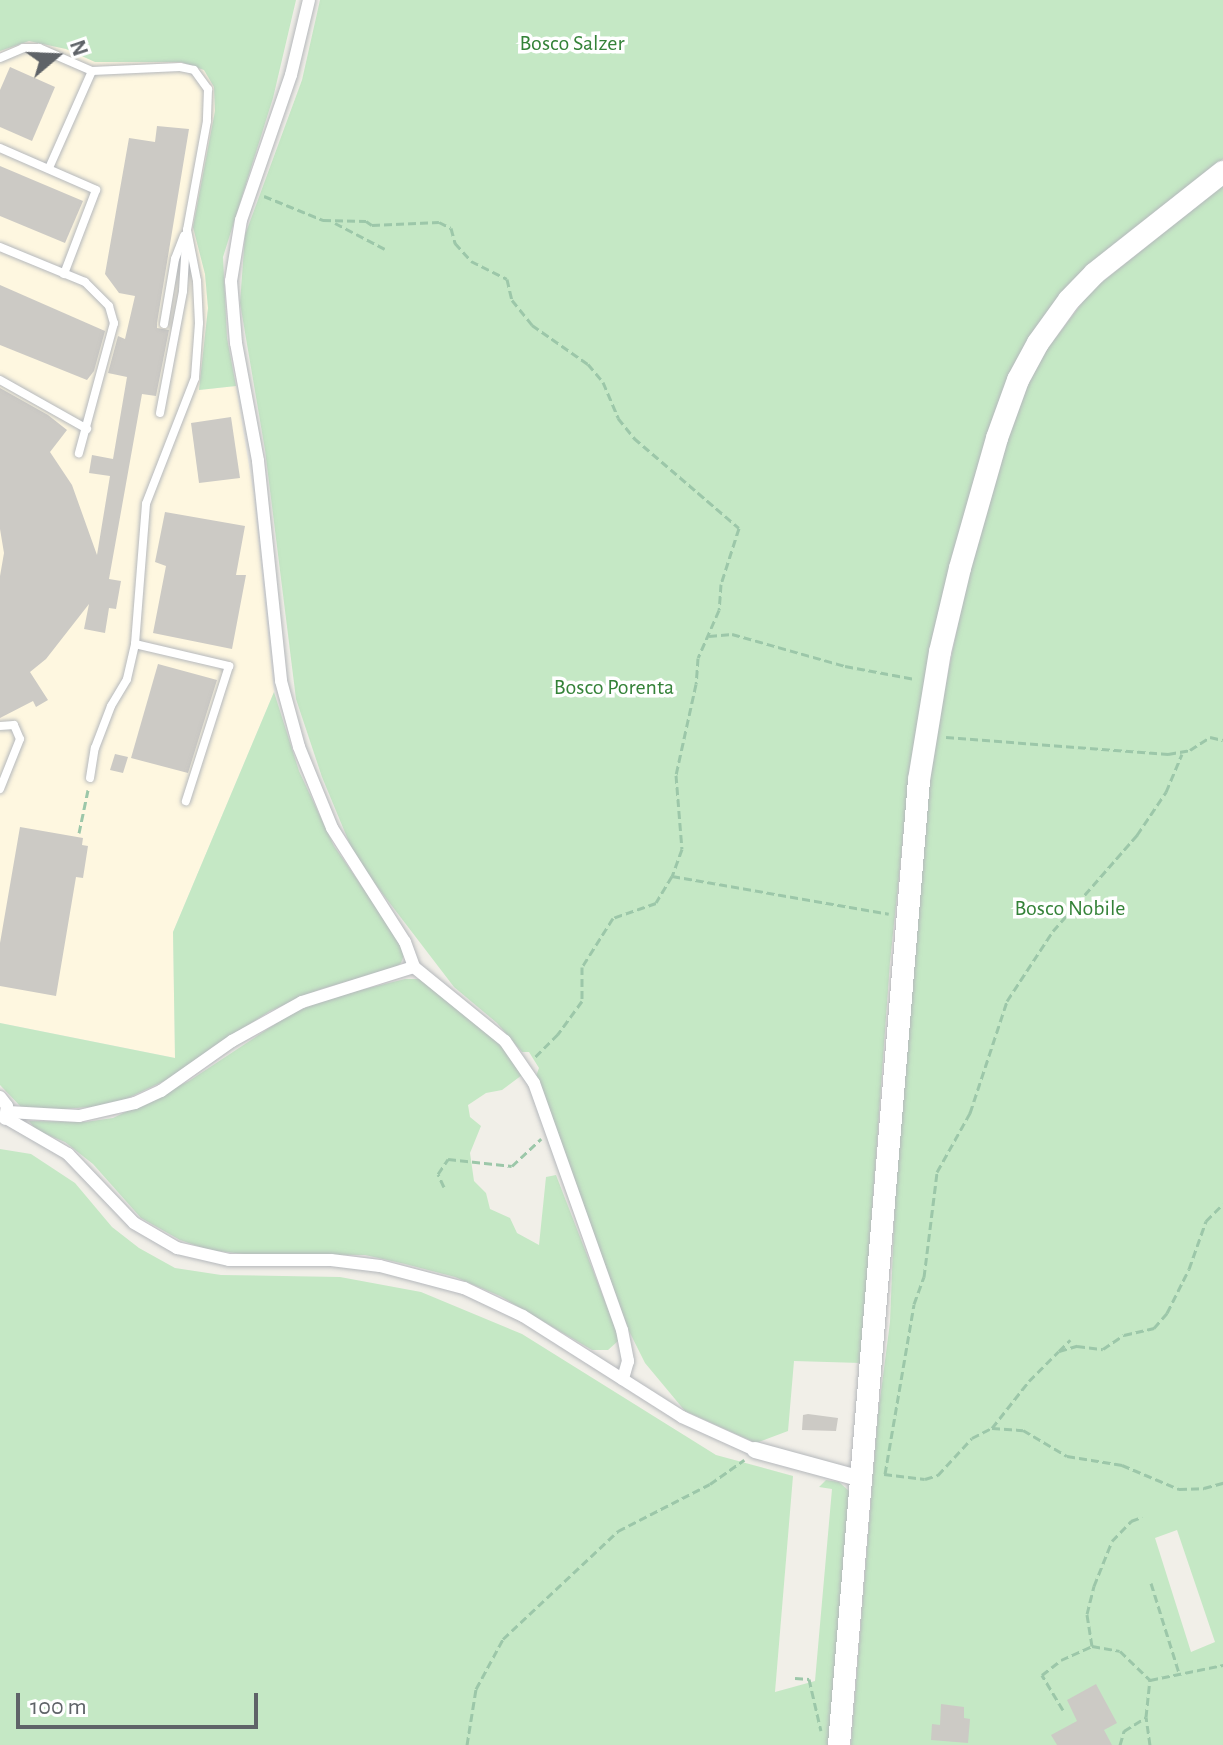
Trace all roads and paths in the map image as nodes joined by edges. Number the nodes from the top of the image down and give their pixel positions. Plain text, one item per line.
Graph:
1 (309, 0) edge
2 (0, 58) edge
3 (92, 71) junction
4 (0, 148) edge
5 (49, 168) junction
6 (1223, 172) edge
7 (251, 190) junction
8 (331, 221) junction
9 (187, 230) junction
10 (0, 247) edge
11 (385, 249) dead end
12 (64, 274) junction
13 (164, 324) dead end
14 (0, 380) edge
15 (160, 413) dead end
16 (87, 429) junction
17 (79, 453) dead end
18 (707, 636) junction
19 (135, 644) junction
20 (935, 682) junction
21 (0, 726) edge
22 (926, 735) junction
23 (1223, 740) edge
24 (1182, 754) junction
25 (90, 778) joint
26 (0, 789) edge
27 (186, 801) dead end
28 (79, 833) dead end
29 (672, 876) junction
30 (907, 917) junction
31 (414, 967) junction
32 (524, 1067) junction
33 (0, 1097) edge
34 (5, 1118) edge
35 (551, 1133) junction
36 (444, 1187) dead end
37 (1223, 1204) edge
38 (1070, 1340) dead end
39 (1059, 1351) junction
40 (623, 1379) junction
41 (992, 1428) junction
42 (755, 1450) junction
43 (870, 1475) junction
44 (1223, 1483) edge
45 (1142, 1517) dead end
46 (1151, 1583) dead end
47 (1092, 1646) junction
48 (1223, 1665) edge
49 (1179, 1673) junction
50 (795, 1678) dead end
51 (1150, 1680) junction
52 (1063, 1710) dead end
53 (1146, 1717) junction
54 (832, 1744) edge
55 (467, 1745) edge
56 (1120, 1745) edge
57 (1150, 1745) edge

1 - 7 street
2 - 3 lane
3 - 5 lane
3 - 9 lane
4 - 5 lane
5 - 12 lane
6 - 20 main road
7 - 8 path
7 - 31 street
8 - 11 path
8 - 18 path
9 - 13 lane
9 - 15 lane
9 - 19 lane
10 - 12 lane
12 - 16 lane
14 - 16 lane
16 - 17 lane
18 - 20 path
18 - 29 path
19 - 25 lane
19 - 27 lane
20 - 22 main road
21 - 26 lane
22 - 24 path
22 - 30 main road
23 - 24 path
24 - 43 path
25 - 28 path
29 - 30 path
29 - 32 path
30 - 43 main road
31 - 32 street
31 - 34 street
32 - 35 street
33 - 34 street
34 - 40 street
35 - 36 path
35 - 40 street
37 - 39 path
38 - 39 path
39 - 41 path
40 - 42 street
41 - 43 path
41 - 44 path
42 - 43 street
42 - 55 path
43 - 54 main road
45 - 47 path
46 - 49 path
47 - 51 path
47 - 52 path
48 - 49 path
49 - 51 path
50 - 54 path
51 - 53 path
53 - 56 path
53 - 57 path

